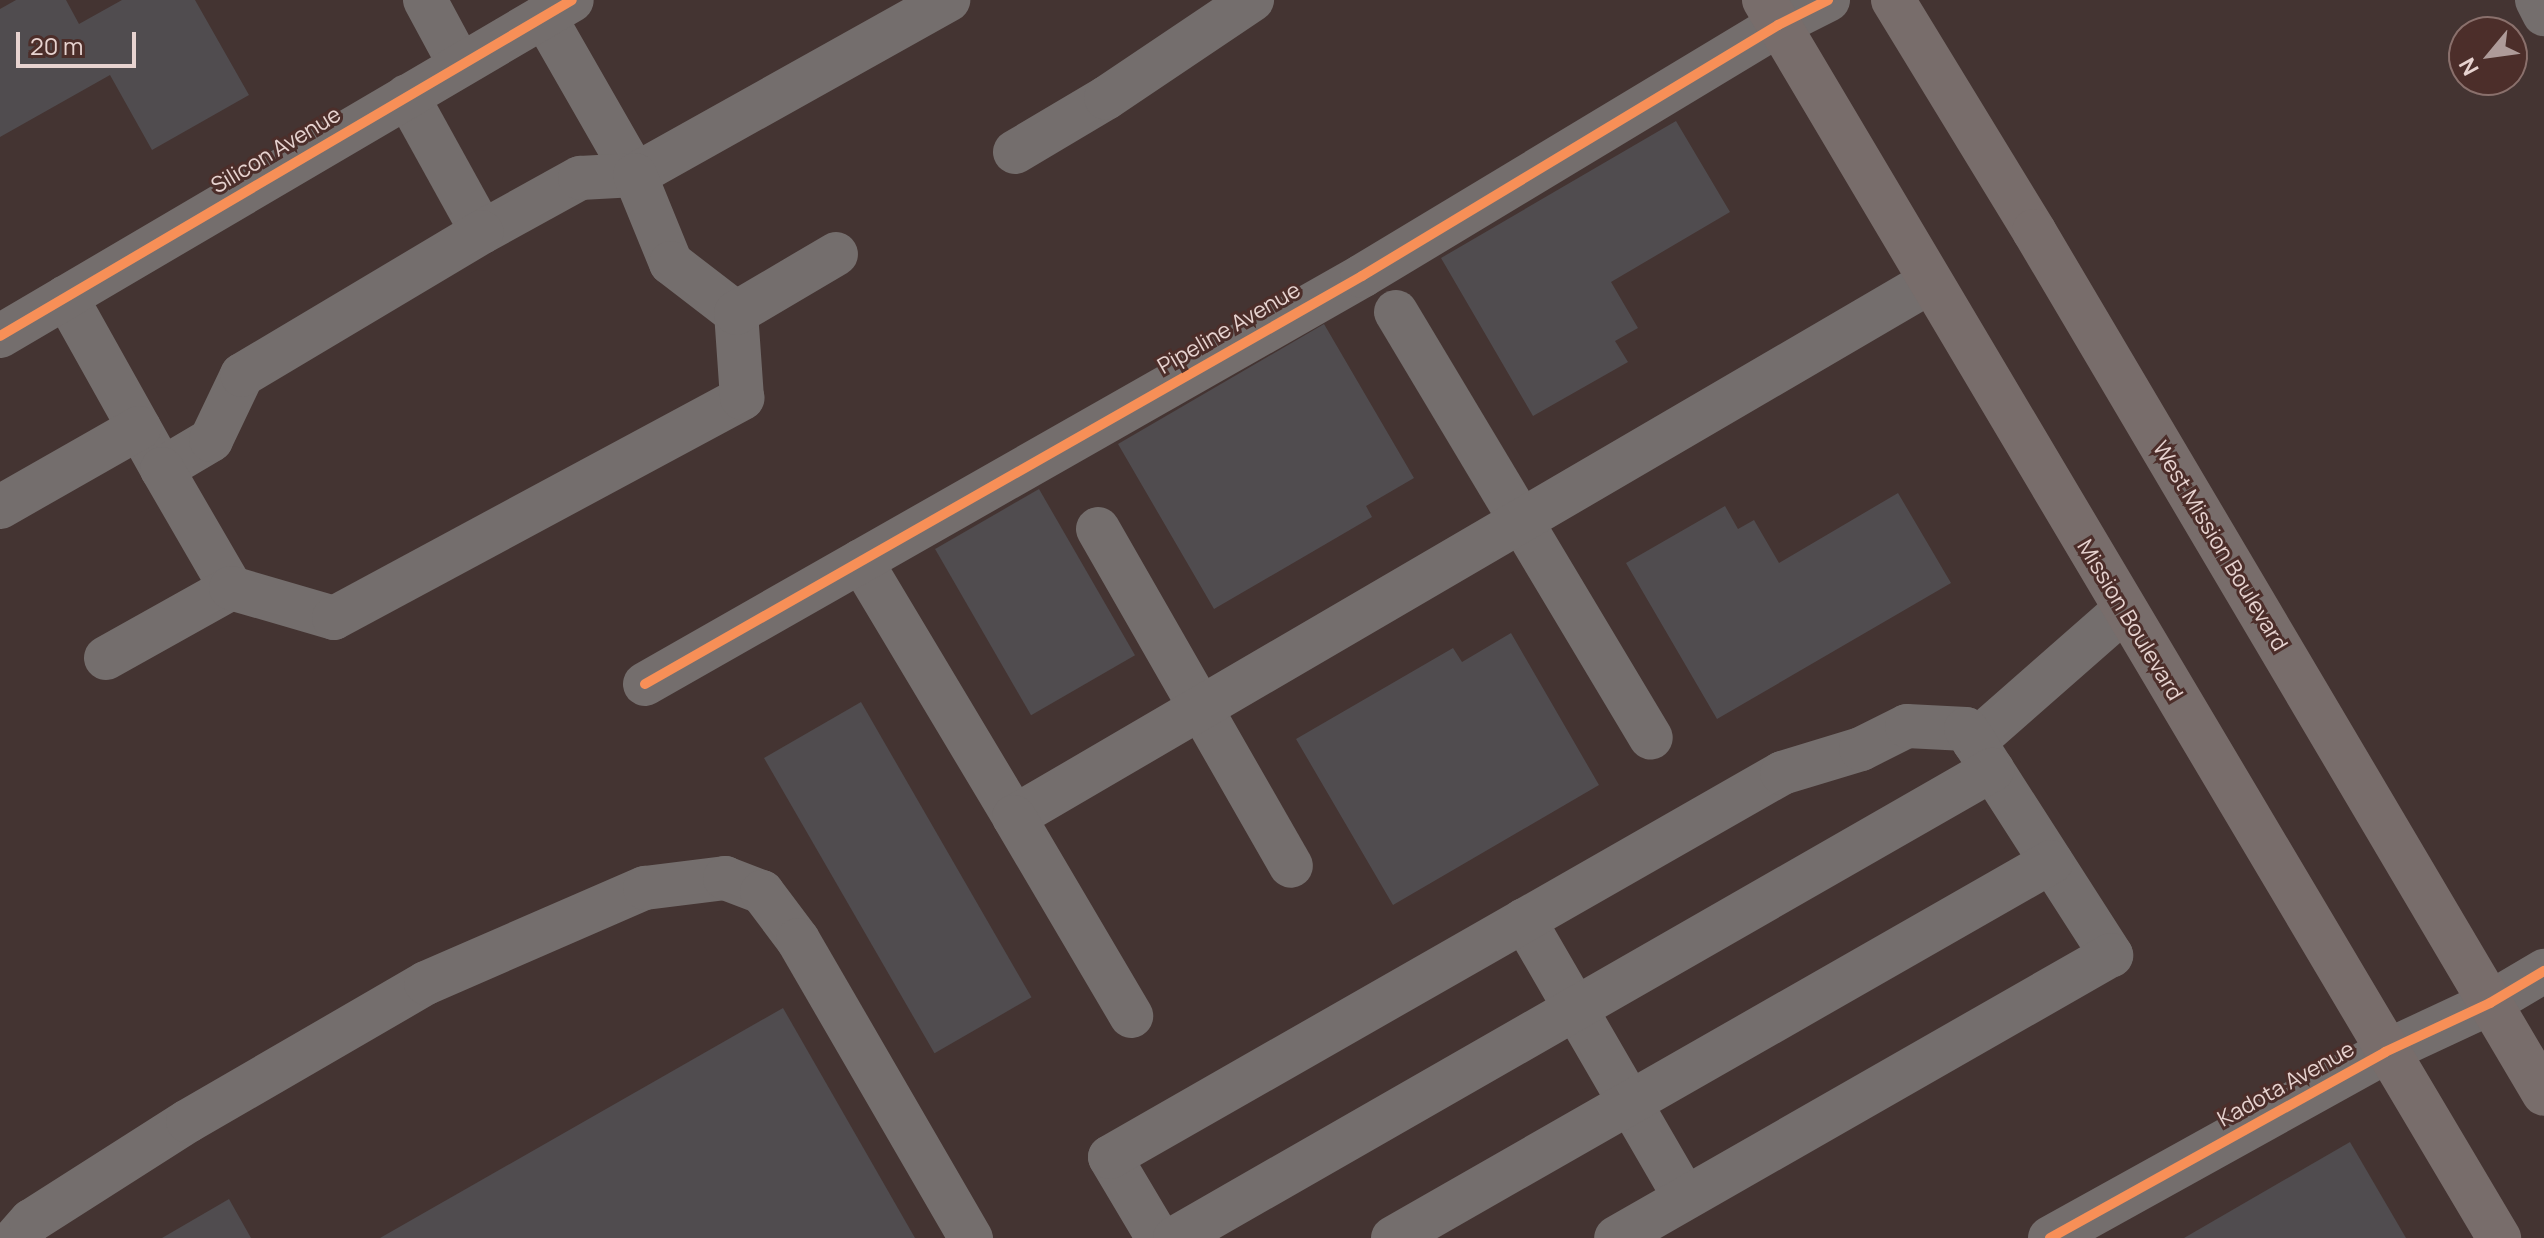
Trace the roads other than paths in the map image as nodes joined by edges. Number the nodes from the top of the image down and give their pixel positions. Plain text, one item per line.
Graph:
1 (425, 0) edge
2 (948, 0) edge
3 (1252, 0) edge
4 (1828, 0) edge
5 (1893, 0) edge
6 (2537, 0) edge
7 (558, 8) edge
8 (1771, 13) edge
9 (2544, 14) edge
10 (460, 65) junction
11 (407, 96) junction
12 (1015, 152) dead end
13 (635, 175) junction
14 (482, 232) junction
15 (836, 254) dead end
16 (1930, 282) junction
17 (66, 297) junction
18 (1396, 312) dead end
19 (736, 313) junction
20 (0, 336) edge
21 (139, 428) junction
22 (162, 469) junction
23 (0, 507) edge
24 (1521, 520) junction
25 (1098, 529) dead end
26 (861, 561) junction
27 (231, 588) junction
28 (2124, 610) junction
29 (106, 658) dead end
30 (645, 684) dead end
31 (1201, 708) junction
32 (1651, 738) dead end
33 (1983, 756) junction
34 (1014, 817) junction
35 (2051, 862) junction
36 (1291, 866) dead end
37 (1524, 920) junction
38 (2544, 971) edge
39 (2490, 1003) junction
40 (1575, 1008) junction
41 (1131, 1016) dead end
42 (2385, 1052) junction
43 (2544, 1094) edge
44 (1630, 1103) junction
45 (1685, 1198) junction
46 (16, 1238) edge
47 (971, 1238) edge
48 (1158, 1238) edge
49 (1175, 1238) edge
50 (1393, 1238) edge
51 (1616, 1238) edge
52 (2050, 1238) edge
53 (2499, 1238) edge

1 - 10 street
2 - 13 street
3 - 12 street
4 - 8 street, Pipeline Avenue
5 - 39 main road, West Mission Boulevard
6 - 9 street
7 - 10 street, Silicon Avenue
7 - 13 street
8 - 16 main road, Mission Boulevard
8 - 26 street, Pipeline Avenue
10 - 11 street, Silicon Avenue
11 - 14 street
11 - 17 street, Silicon Avenue
13 - 14 street
13 - 19 street
14 - 22 street
15 - 19 street
16 - 24 street
16 - 28 main road, Mission Boulevard
17 - 20 street, Silicon Avenue
17 - 21 street
18 - 24 street
19 - 27 street
21 - 22 street
21 - 23 street
22 - 27 street
24 - 31 street
24 - 32 street
25 - 31 street
26 - 30 street, Pipeline Avenue
26 - 34 street
27 - 29 street
28 - 33 street
28 - 42 main road, Mission Boulevard
31 - 34 street
31 - 36 street
33 - 35 street
33 - 37 street
33 - 40 street
34 - 41 street
35 - 44 street
35 - 45 street
37 - 40 street
37 - 48 street
38 - 39 street, Kadota Avenue
39 - 42 street, Kadota Avenue
39 - 43 main road, West Mission Boulevard
40 - 44 street
40 - 49 street
42 - 52 street, Kadota Avenue
42 - 53 main road, Mission Boulevard
44 - 45 street
44 - 50 street
45 - 51 street
46 - 47 street

